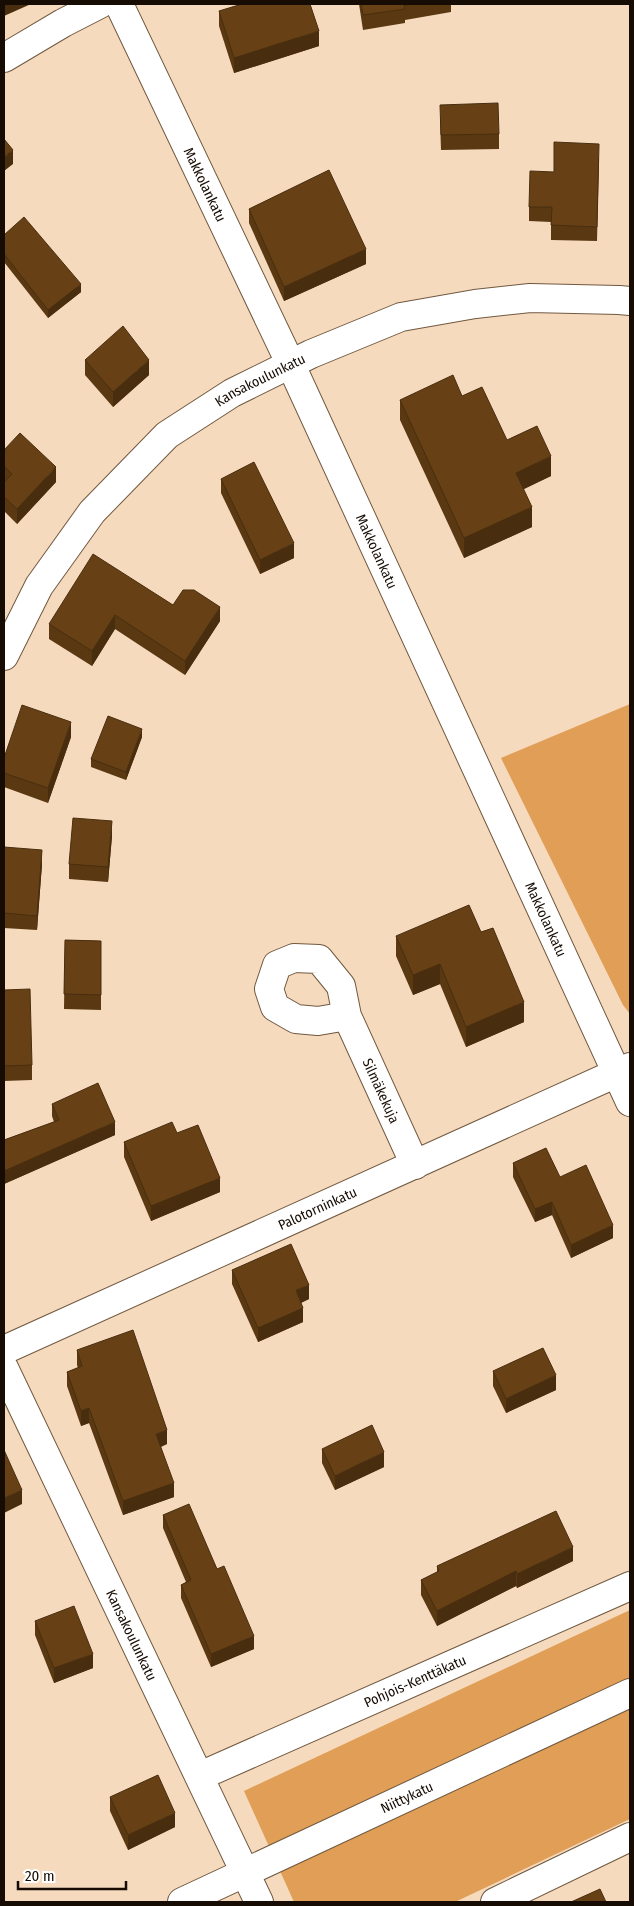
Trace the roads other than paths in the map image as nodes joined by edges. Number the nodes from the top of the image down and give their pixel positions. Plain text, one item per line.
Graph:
1 (100, 4) edge
2 (119, 4) edge
3 (4, 58) edge
4 (630, 301) edge
5 (291, 365) junction
6 (4, 656) edge
7 (347, 1016) dead end
8 (624, 1070) edge
9 (630, 1102) edge
10 (415, 1165) junction
11 (4, 1350) edge
12 (4, 1368) edge
13 (630, 1586) edge
14 (630, 1693) edge
15 (200, 1776) junction
16 (630, 1838) edge
17 (245, 1873) junction
18 (182, 1902) edge
19 (259, 1902) edge
20 (495, 1902) edge

1 - 3 street
2 - 5 street, Makkolankatu
4 - 5 street, Kansakoulunkatu
5 - 6 street, Kansakoulunkatu
5 - 8 street, Makkolankatu
7 - 10 street, Silmäkekuja
8 - 9 street, Makkolankatu
8 - 10 street, Palotorninkatu
10 - 11 street, Palotorninkatu
12 - 15 street, Kansakoulunkatu
13 - 15 street, Pohjois-Kenttäkatu
14 - 17 street, Niittykatu
15 - 17 street, Kansakoulunkatu
16 - 20 street
17 - 18 street, Niittykatu
17 - 19 street, Kansakoulunkatu

